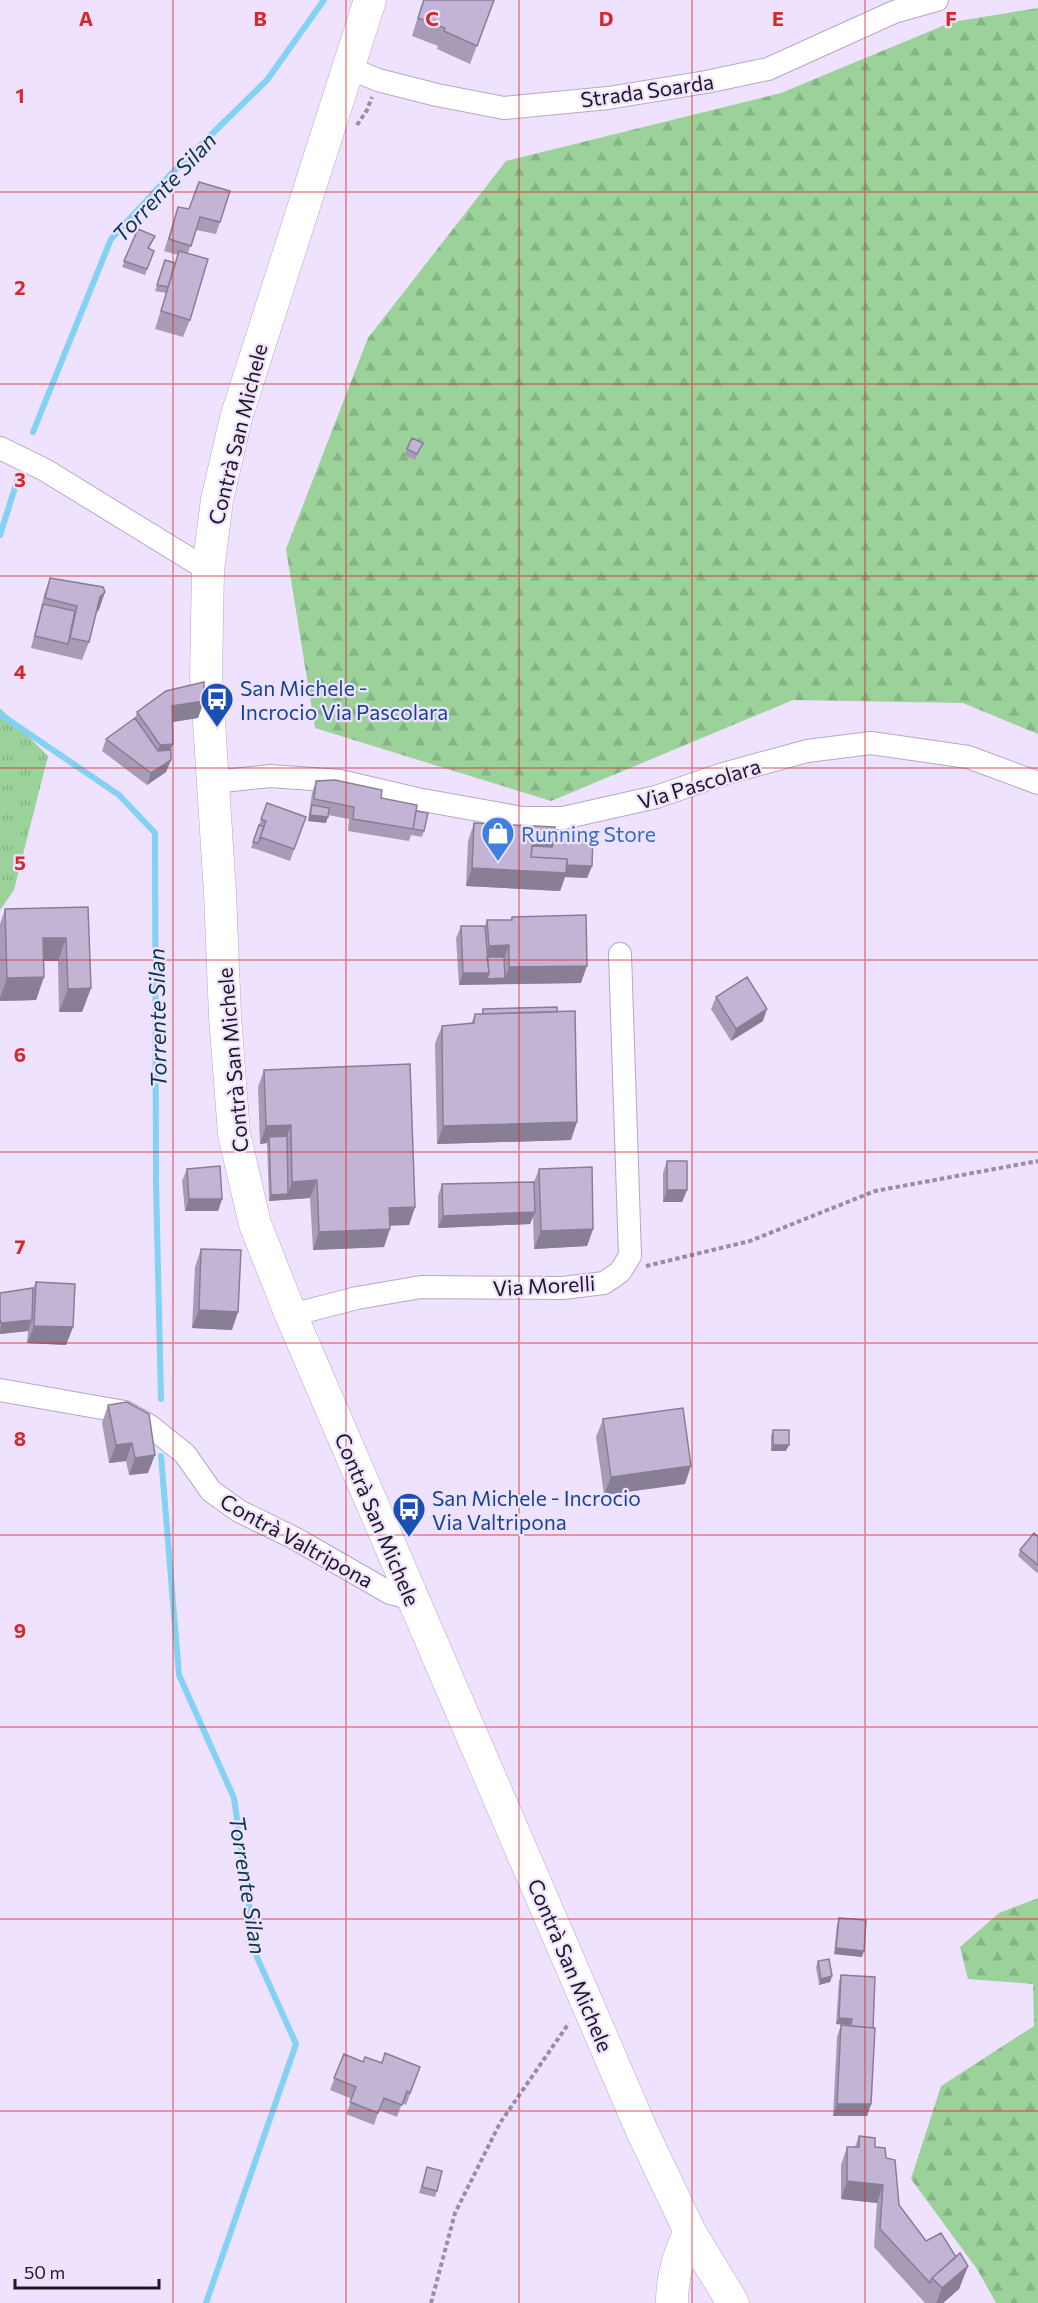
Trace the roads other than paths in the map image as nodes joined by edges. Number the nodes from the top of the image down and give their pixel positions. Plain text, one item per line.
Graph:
1 (370, 0) edge
2 (937, 0) edge
3 (888, 6) edge
4 (349, 68) junction
5 (0, 448) edge
6 (208, 570) junction
7 (214, 782) junction
8 (1038, 783) edge
9 (620, 954) dead end
10 (291, 1315) junction
11 (0, 1390) edge
12 (411, 1598) junction
13 (690, 2232) junction
14 (672, 2303) edge
15 (733, 2303) edge

1 - 4 main road, Contrà San Michele
2 - 3 street, Strada Soarda
3 - 4 street, Strada Soarda
4 - 6 main road, Contrà San Michele
5 - 6 street
6 - 7 main road, Contrà San Michele
7 - 8 street, Via Pascolara
7 - 10 main road, Contrà San Michele
9 - 10 street, Via Morelli
10 - 12 main road, Contrà San Michele
11 - 12 street, Contrà Valtripona
12 - 13 main road, Contrà San Michele
13 - 14 main road
13 - 15 main road, Contrà San Michele

